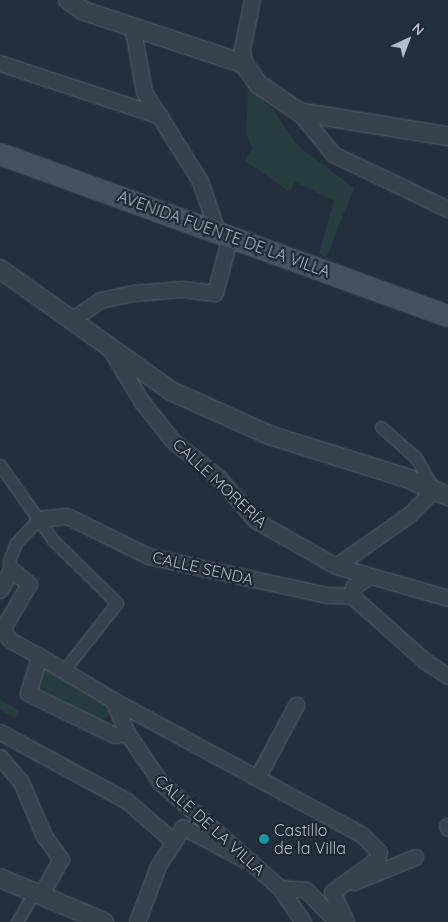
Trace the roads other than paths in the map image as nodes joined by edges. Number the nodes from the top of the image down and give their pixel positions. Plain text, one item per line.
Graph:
1 (68, 0) edge
2 (252, 0) edge
3 (108, 9) edge
4 (132, 26) junction
5 (0, 63) edge
6 (244, 64) junction
7 (299, 112) junction
8 (160, 116) junction
9 (448, 136) edge
10 (0, 154) edge
11 (448, 209) edge
12 (224, 233) junction
13 (0, 269) edge
14 (448, 316) edge
15 (74, 319) junction
16 (110, 349) junction
17 (382, 427) dead end
18 (0, 465) edge
19 (441, 492) edge
20 (448, 502) edge
21 (38, 519) junction
22 (336, 566) junction
23 (12, 569) junction
24 (367, 578) junction
25 (0, 590) edge
26 (352, 596) junction
27 (448, 598) edge
28 (2, 627) edge
29 (39, 656) junction
30 (64, 670) junction
31 (448, 676) edge
32 (113, 700) junction
33 (296, 704) dead end
34 (0, 732) edge
35 (127, 733) junction
36 (0, 757) edge
37 (258, 776) junction
38 (173, 841) junction
39 (415, 857) dead end
40 (255, 865) junction
41 (0, 878) edge
42 (280, 888) junction
43 (332, 892) junction
44 (37, 893) junction
45 (17, 922) edge
46 (104, 922) edge
47 (137, 922) edge
48 (302, 922) edge
49 (337, 922) edge
50 (346, 922) edge

1 - 3 street
2 - 6 street
3 - 4 street
4 - 6 street
4 - 8 street
5 - 8 street
6 - 7 street
7 - 9 street
7 - 11 street
8 - 12 street
10 - 12 main road, AVENIDA FUENTE DE LA VILLA
12 - 14 main road, AVENIDA FUENTE DE LA VILLA
12 - 15 street
13 - 15 street
15 - 16 street
16 - 19 street
16 - 22 street, CALLE MORERÍA
17 - 19 street
18 - 21 street
19 - 20 street
19 - 22 street
21 - 23 street
21 - 26 street, CALLE SENDA
21 - 30 street
22 - 24 street, CALLE MORERÍA
23 - 25 street
23 - 28 street
24 - 26 street
24 - 27 street, CALLE MORERÍA
26 - 31 street
28 - 29 street
29 - 30 street
29 - 35 street
30 - 32 street
32 - 35 street, CALLE DE LA VILLA
32 - 37 street
33 - 37 street
34 - 38 street
35 - 40 street, CALLE DE LA VILLA
36 - 44 street
37 - 43 street
38 - 40 street
38 - 47 street
39 - 43 street
40 - 42 street, CALLE DE LA VILLA
41 - 44 street
42 - 48 street, CALLE DE LA VILLA
42 - 49 street
43 - 50 street
44 - 45 street
44 - 46 street

